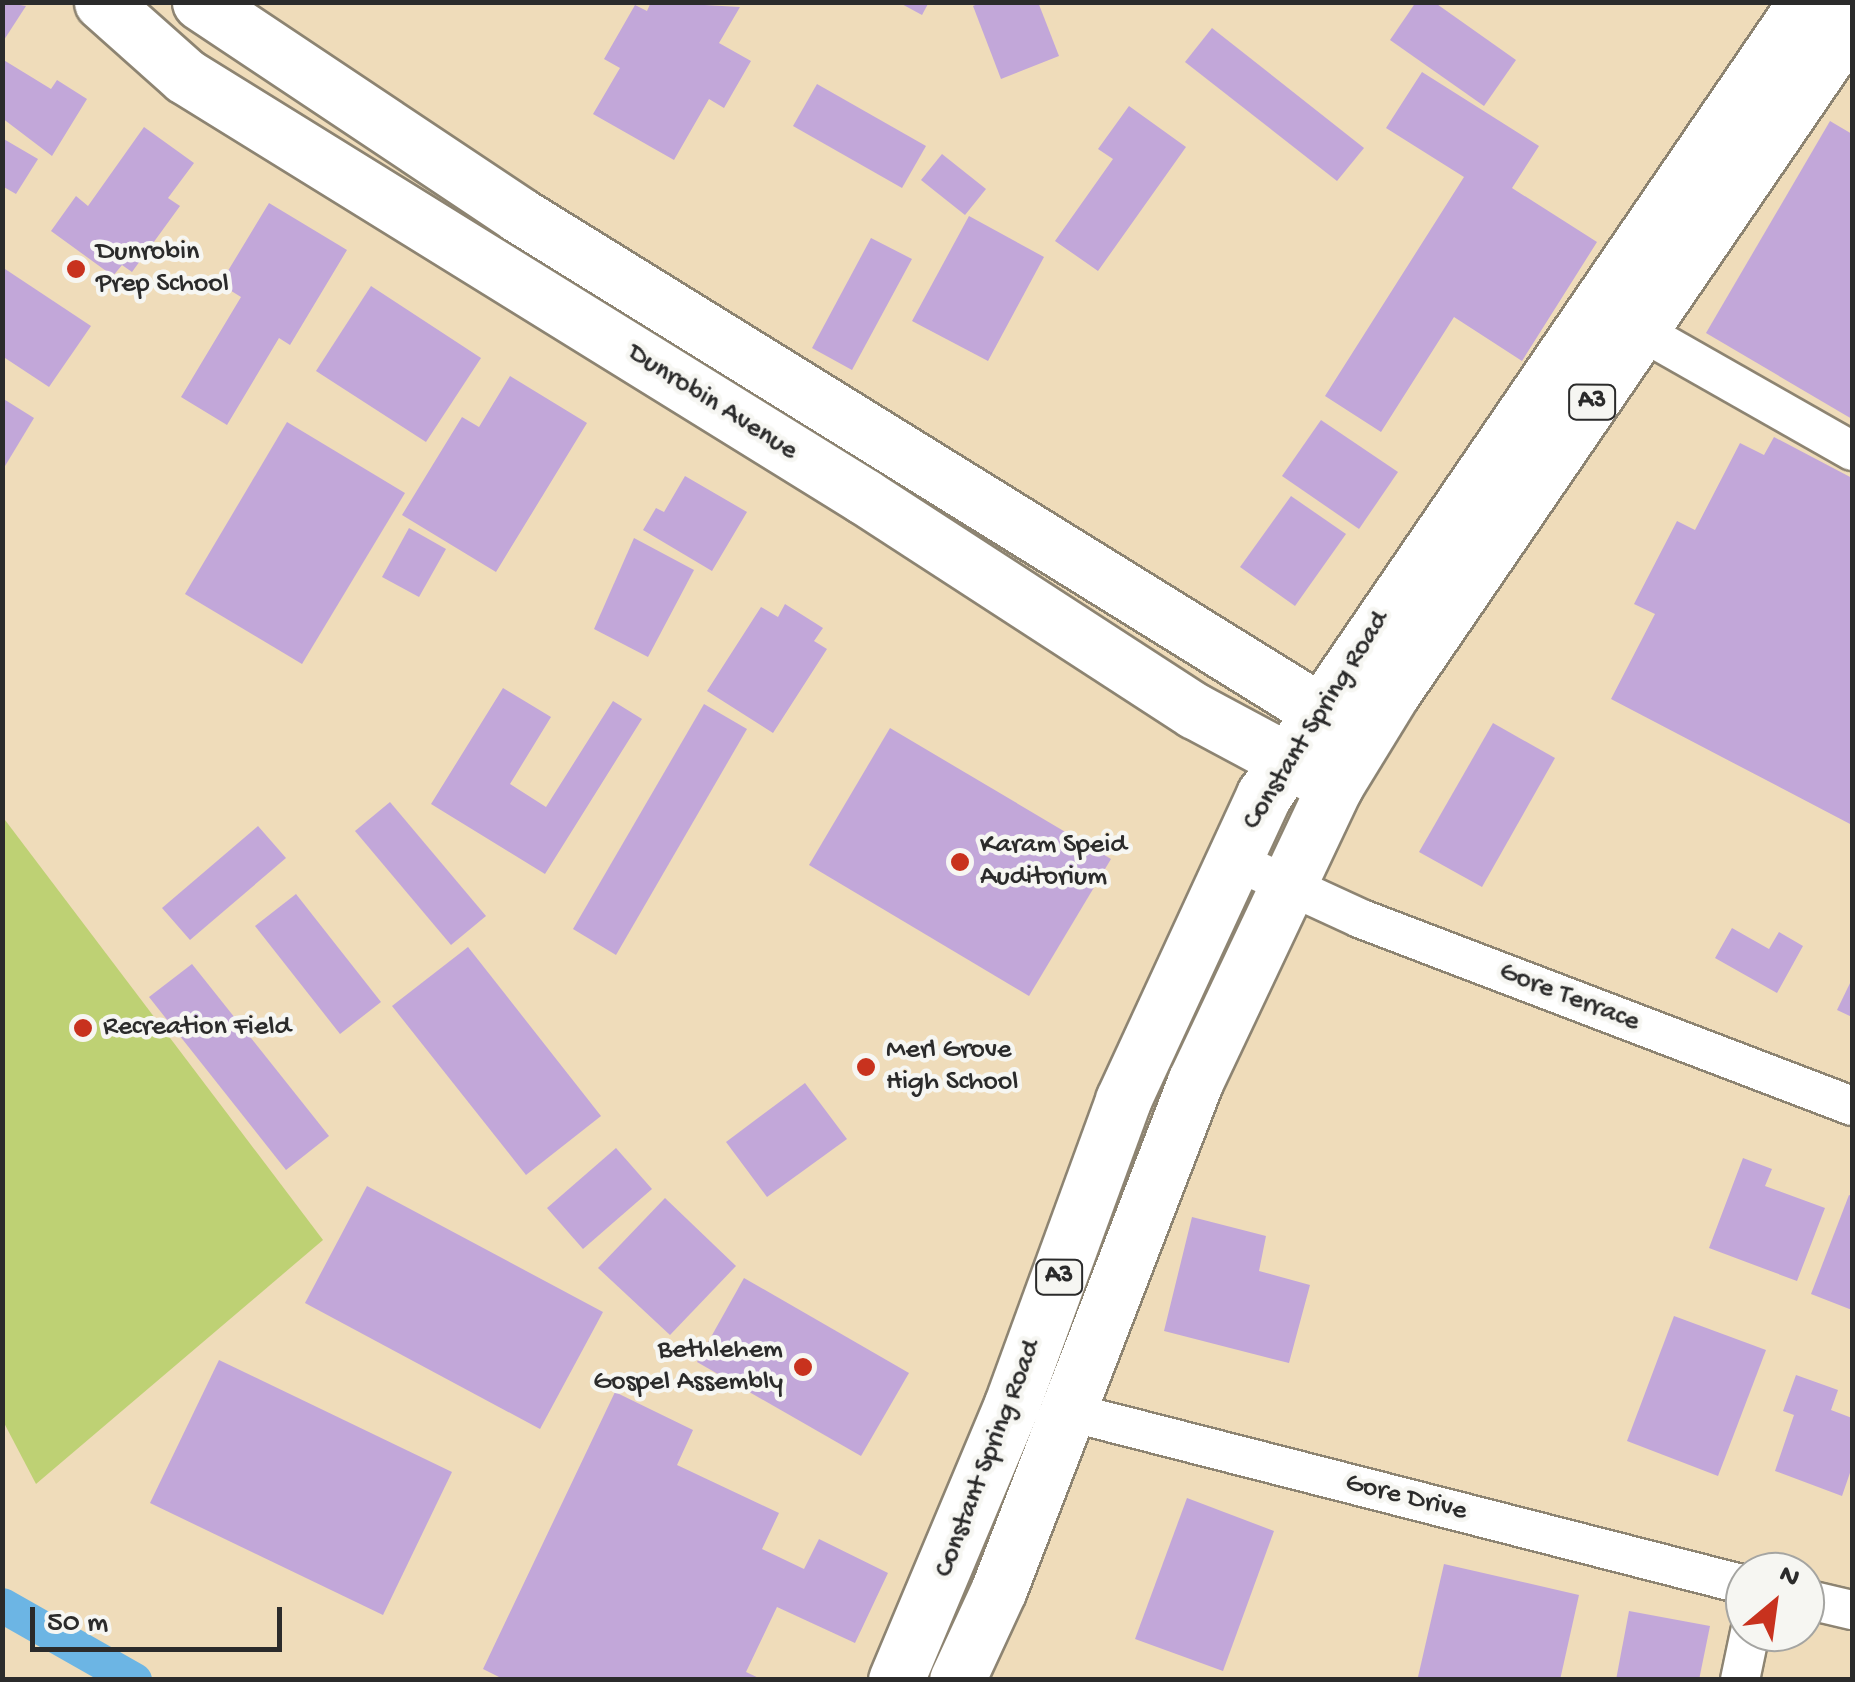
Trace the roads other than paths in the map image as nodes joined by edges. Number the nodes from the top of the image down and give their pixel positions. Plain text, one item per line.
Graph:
1 (102, 2) edge
2 (200, 2) edge
3 (1806, 2) edge
4 (1852, 20) edge
5 (1641, 331) junction
6 (1852, 451) edge
7 (1340, 724) junction
8 (1286, 759) junction
9 (1335, 786) junction
10 (1231, 859) junction
11 (1286, 886) junction
12 (1852, 1106) edge
13 (1066, 1411) junction
14 (1725, 1580) edge
15 (1825, 1604) edge
16 (1852, 1610) edge
17 (1746, 1652) edge
18 (896, 1680) edge
19 (957, 1680) edge
20 (1740, 1680) edge

1 - 8 main road, Dunrobin Avenue
2 - 7 main road, Dunrobin Avenue
3 - 7 main road, Constant Spring Road / A3
4 - 5 main road, Constant Spring Road / A3
5 - 6 street
5 - 7 main road, Constant Spring Road / A3
7 - 8 main road, Constant Spring Road / A3
7 - 9 main road, Constant Spring Road / A3
8 - 9 main road, Dunrobin Avenue
8 - 10 main road, Constant Spring Road / A3
9 - 11 main road, Constant Spring Road / A3
10 - 11 street, Gore Terrace
10 - 18 main road, Constant Spring Road / A3
11 - 12 street, Gore Terrace
11 - 13 main road, Constant Spring Road / A3
13 - 14 street, Gore Drive
13 - 19 main road, Constant Spring Road / A3
15 - 16 street
17 - 20 street

